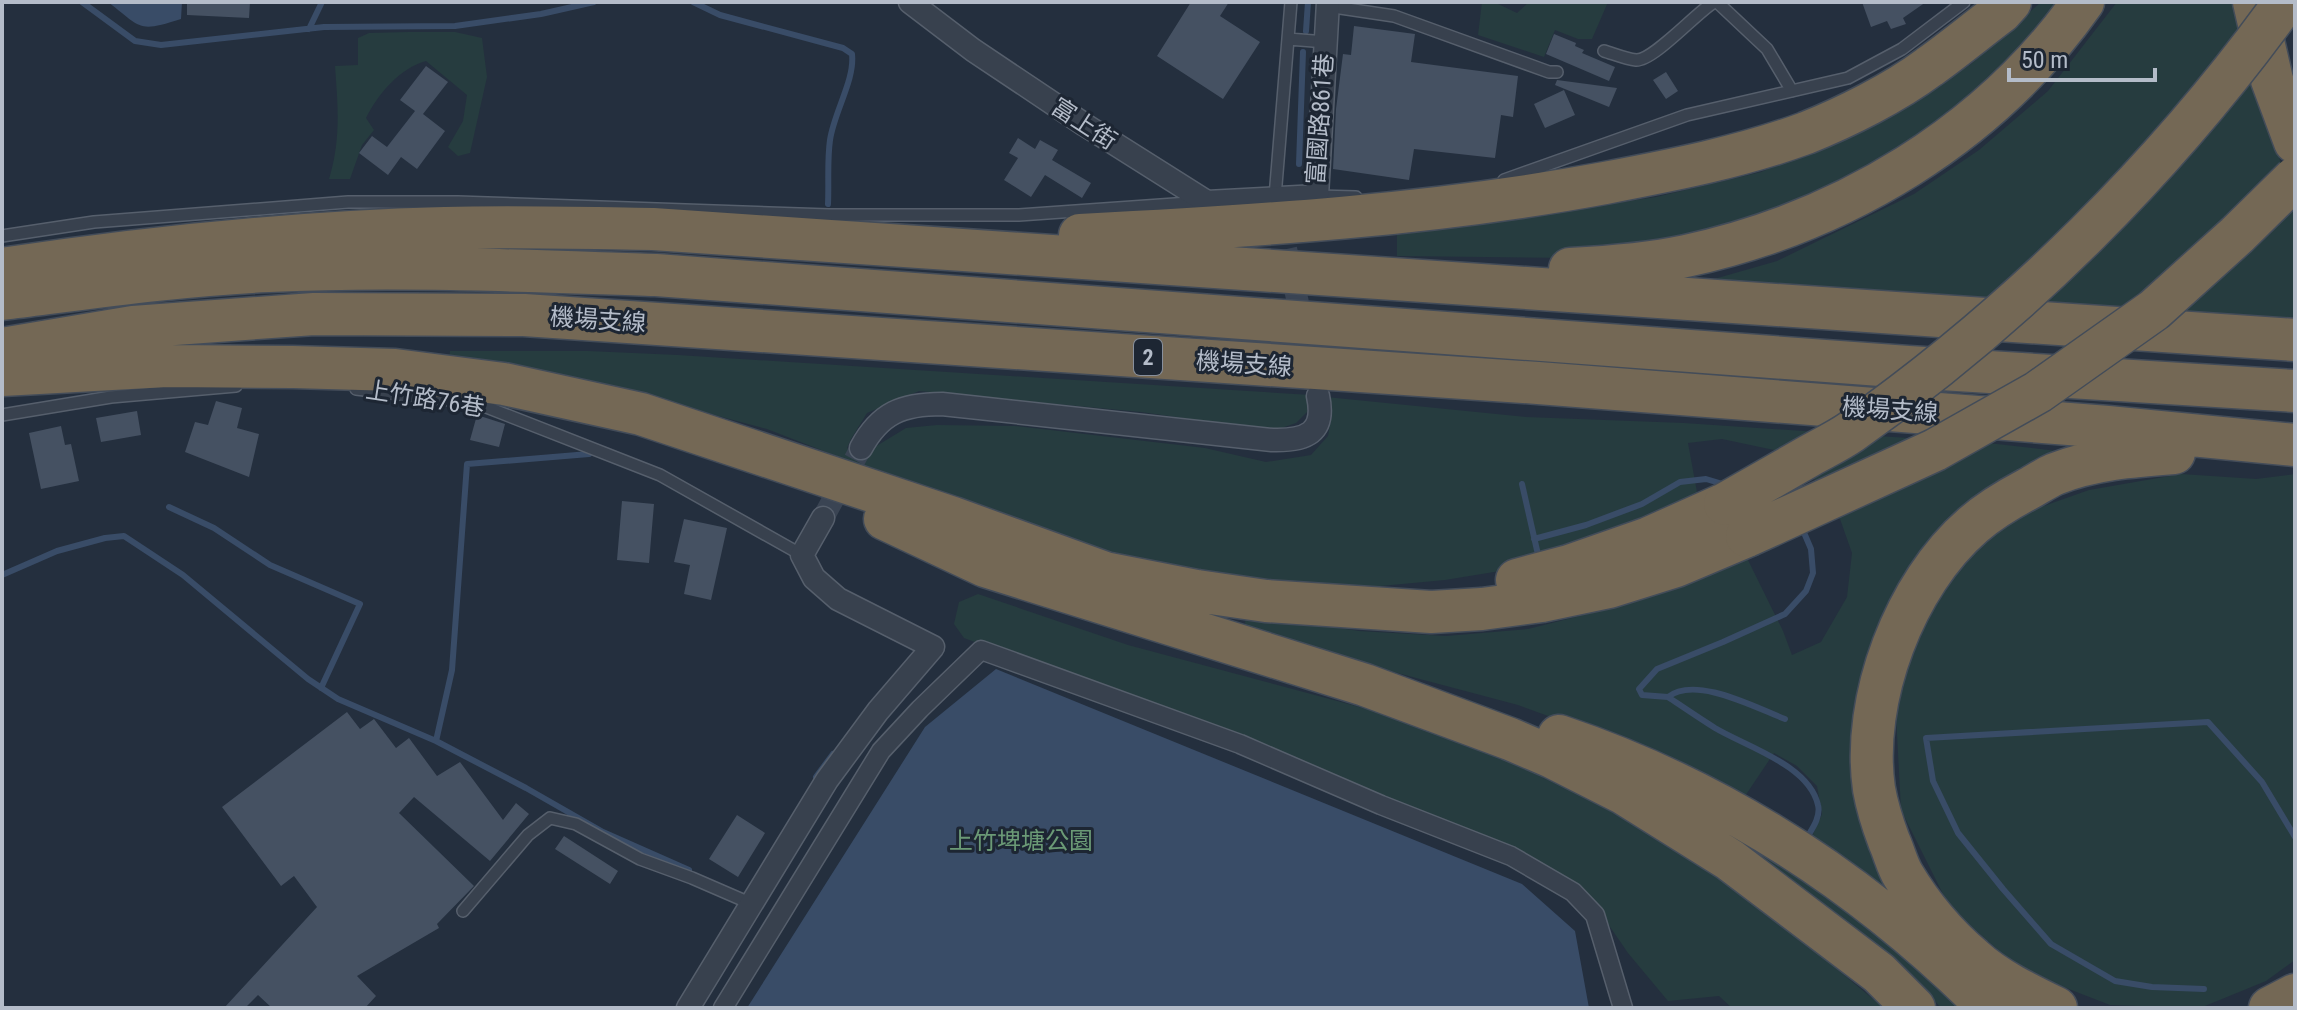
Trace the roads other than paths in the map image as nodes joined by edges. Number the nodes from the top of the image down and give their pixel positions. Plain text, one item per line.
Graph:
1 (910, 2) edge
2 (1291, 2) edge
3 (1715, 2) edge
4 (1964, 2) edge
5 (2010, 2) edge
6 (2083, 2) edge
7 (2254, 2) edge
8 (2285, 2) edge
9 (1328, 4) edge
10 (1288, 39) junction
11 (1326, 42) junction
12 (1604, 51) dead end
13 (1557, 72) dead end
14 (1792, 91) junction
15 (2295, 142) edge
16 (2295, 178) edge
17 (1496, 182) dead end
18 (1436, 195) dead end
19 (1317, 196) junction
20 (1275, 197) junction
21 (1422, 198) dead end
22 (1207, 202) junction
23 (1368, 207) junction
24 (2, 236) edge
25 (851, 242) junction
26 (2, 269) edge
27 (1332, 275) junction
28 (2, 299) edge
29 (2295, 340) edge
30 (2, 349) edge
31 (2, 375) edge
32 (248, 385) dead end
33 (339, 387) dead end
34 (2295, 391) edge
35 (1318, 396) tunnel mouth
36 (2, 415) edge
37 (717, 441) junction
38 (2295, 446) edge
39 (861, 448) tunnel mouth
40 (823, 518) tunnel mouth
41 (1736, 520) junction
42 (802, 555) junction
43 (1365, 685) junction
44 (752, 904) junction
45 (463, 911) dead end
46 (2295, 995) edge
47 (688, 1008) edge
48 (723, 1008) edge
49 (1623, 1008) edge
50 (1914, 1008) edge
51 (1989, 1008) edge
52 (2056, 1008) edge
53 (2270, 1008) edge

1 - 22 street, 富上街
2 - 10 lane
3 - 12 lane
3 - 14 lane
4 - 14 lane
5 - 23 highway
6 - 27 highway
7 - 15 highway
8 - 41 highway, bridge
9 - 11 street, 富國路861巷
9 - 13 lane
10 - 11 lane
10 - 20 lane
11 - 19 street, 富國路861巷
14 - 17 lane
16 - 41 highway, bridge
18 - 21 lane
19 - 20 street, 富國路861巷
19 - 23 lane
20 - 22 street
22 - 24 lane
23 - 25 highway
25 - 26 highway
25 - 27 highway
27 - 29 highway, bridge
28 - 34 highway, 機場支線 / 2
30 - 38 highway, 機場支線 / 2
31 - 37 highway
32 - 36 lane
33 - 42 lane, 上竹路76巷
35 - 39 street
37 - 41 highway
37 - 43 highway
38 - 52 highway
40 - 42 street
42 - 44 street, 上竹路76巷
43 - 50 highway
43 - 51 highway
44 - 45 lane
44 - 47 street, 上竹路76巷
46 - 53 highway
48 - 49 street

